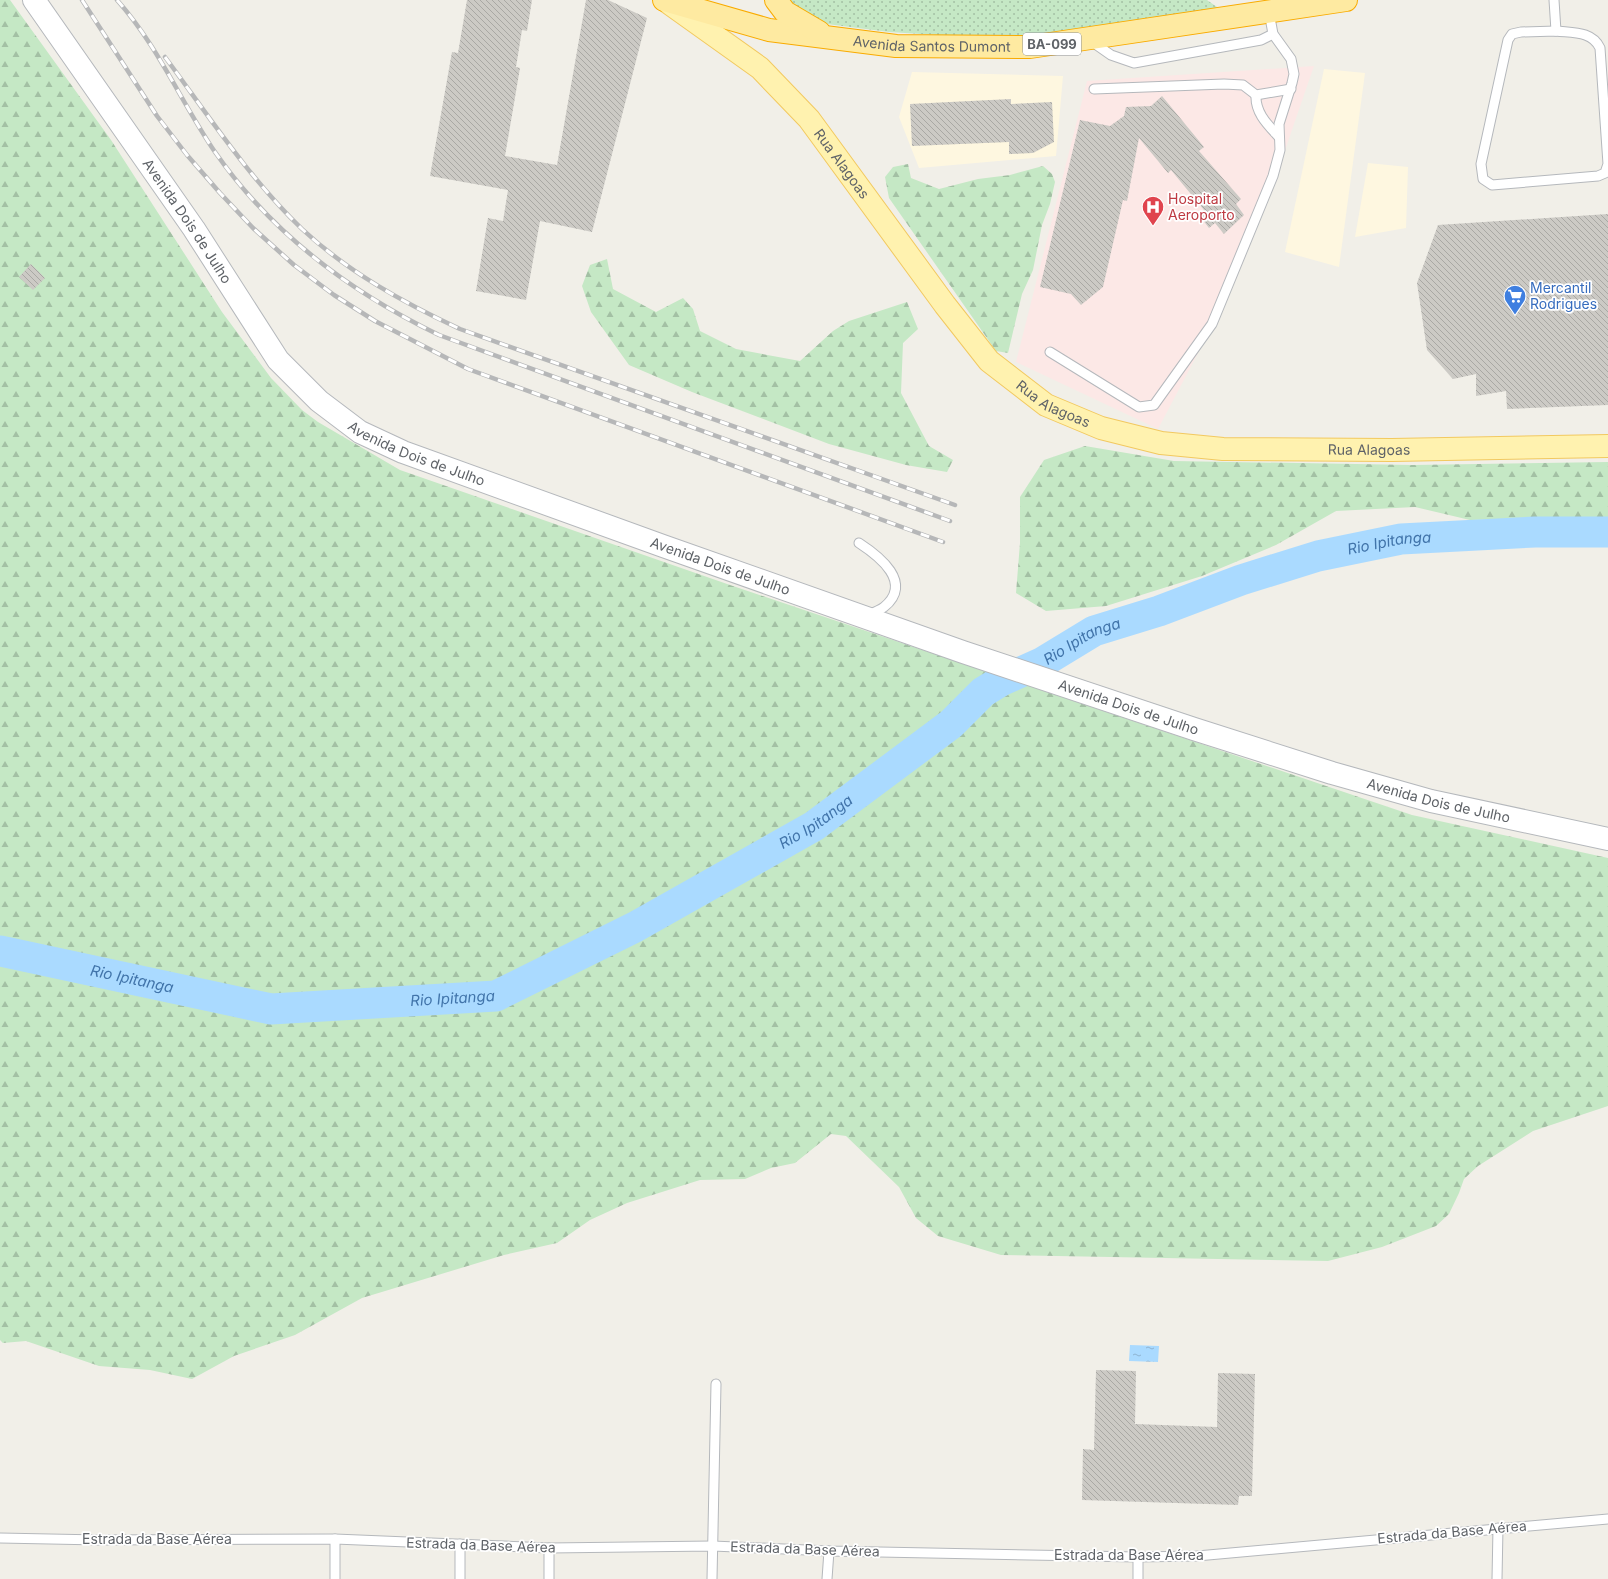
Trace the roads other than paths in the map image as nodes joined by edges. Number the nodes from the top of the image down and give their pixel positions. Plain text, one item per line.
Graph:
1 (34, 0) edge
2 (776, 0) edge
3 (1346, 0) edge
4 (1554, 0) edge
5 (666, 1) edge
6 (1269, 12) junction
7 (1556, 32) junction
8 (1273, 34) junction
9 (834, 38) junction
10 (1088, 39) junction
11 (1291, 89) junction
12 (1094, 90) dead end
13 (1256, 95) junction
14 (1280, 137) junction
15 (1050, 352) dead end
16 (1608, 446) edge
17 (859, 543) dead end
18 (864, 617) junction
19 (1608, 839) edge
20 (716, 1384) dead end
21 (1608, 1519) edge
22 (1498, 1528) junction
23 (0, 1538) edge
24 (335, 1539) junction
25 (460, 1544) junction
26 (713, 1546) junction
27 (549, 1548) junction
28 (829, 1551) junction
29 (1138, 1558) junction
30 (335, 1579) edge
31 (460, 1579) edge
32 (549, 1579) edge
33 (712, 1579) edge
34 (827, 1579) edge
35 (1138, 1579) edge
36 (1497, 1579) edge

1 - 18 street, Avenida Dois de Julho
2 - 9 highway
3 - 6 highway, Avenida Santos Dumont / BA-099
4 - 7 lane
5 - 9 highway, Avenida Santos Dumont / BA-099
5 - 16 main road, Rua Alagoas
6 - 8 lane
6 - 10 highway, Avenida Santos Dumont / BA-099
7 - 7 lane
8 - 10 lane
8 - 11 lane
9 - 10 highway, Avenida Santos Dumont / BA-099
11 - 13 lane
11 - 14 lane
12 - 13 lane
13 - 14 lane
14 - 15 lane
17 - 18 lane
18 - 19 street, Avenida Dois de Julho
20 - 26 lane
21 - 22 lane, Estrada da Base Aérea
22 - 29 lane, Estrada da Base Aérea
22 - 36 lane
23 - 24 lane, Estrada da Base Aérea
24 - 25 lane, Estrada da Base Aérea
24 - 30 lane
25 - 27 lane, Estrada da Base Aérea
25 - 31 lane
26 - 27 lane, Estrada da Base Aérea
26 - 28 lane, Estrada da Base Aérea
26 - 33 lane
27 - 32 lane
28 - 29 lane, Estrada da Base Aérea
28 - 34 lane
29 - 35 lane

